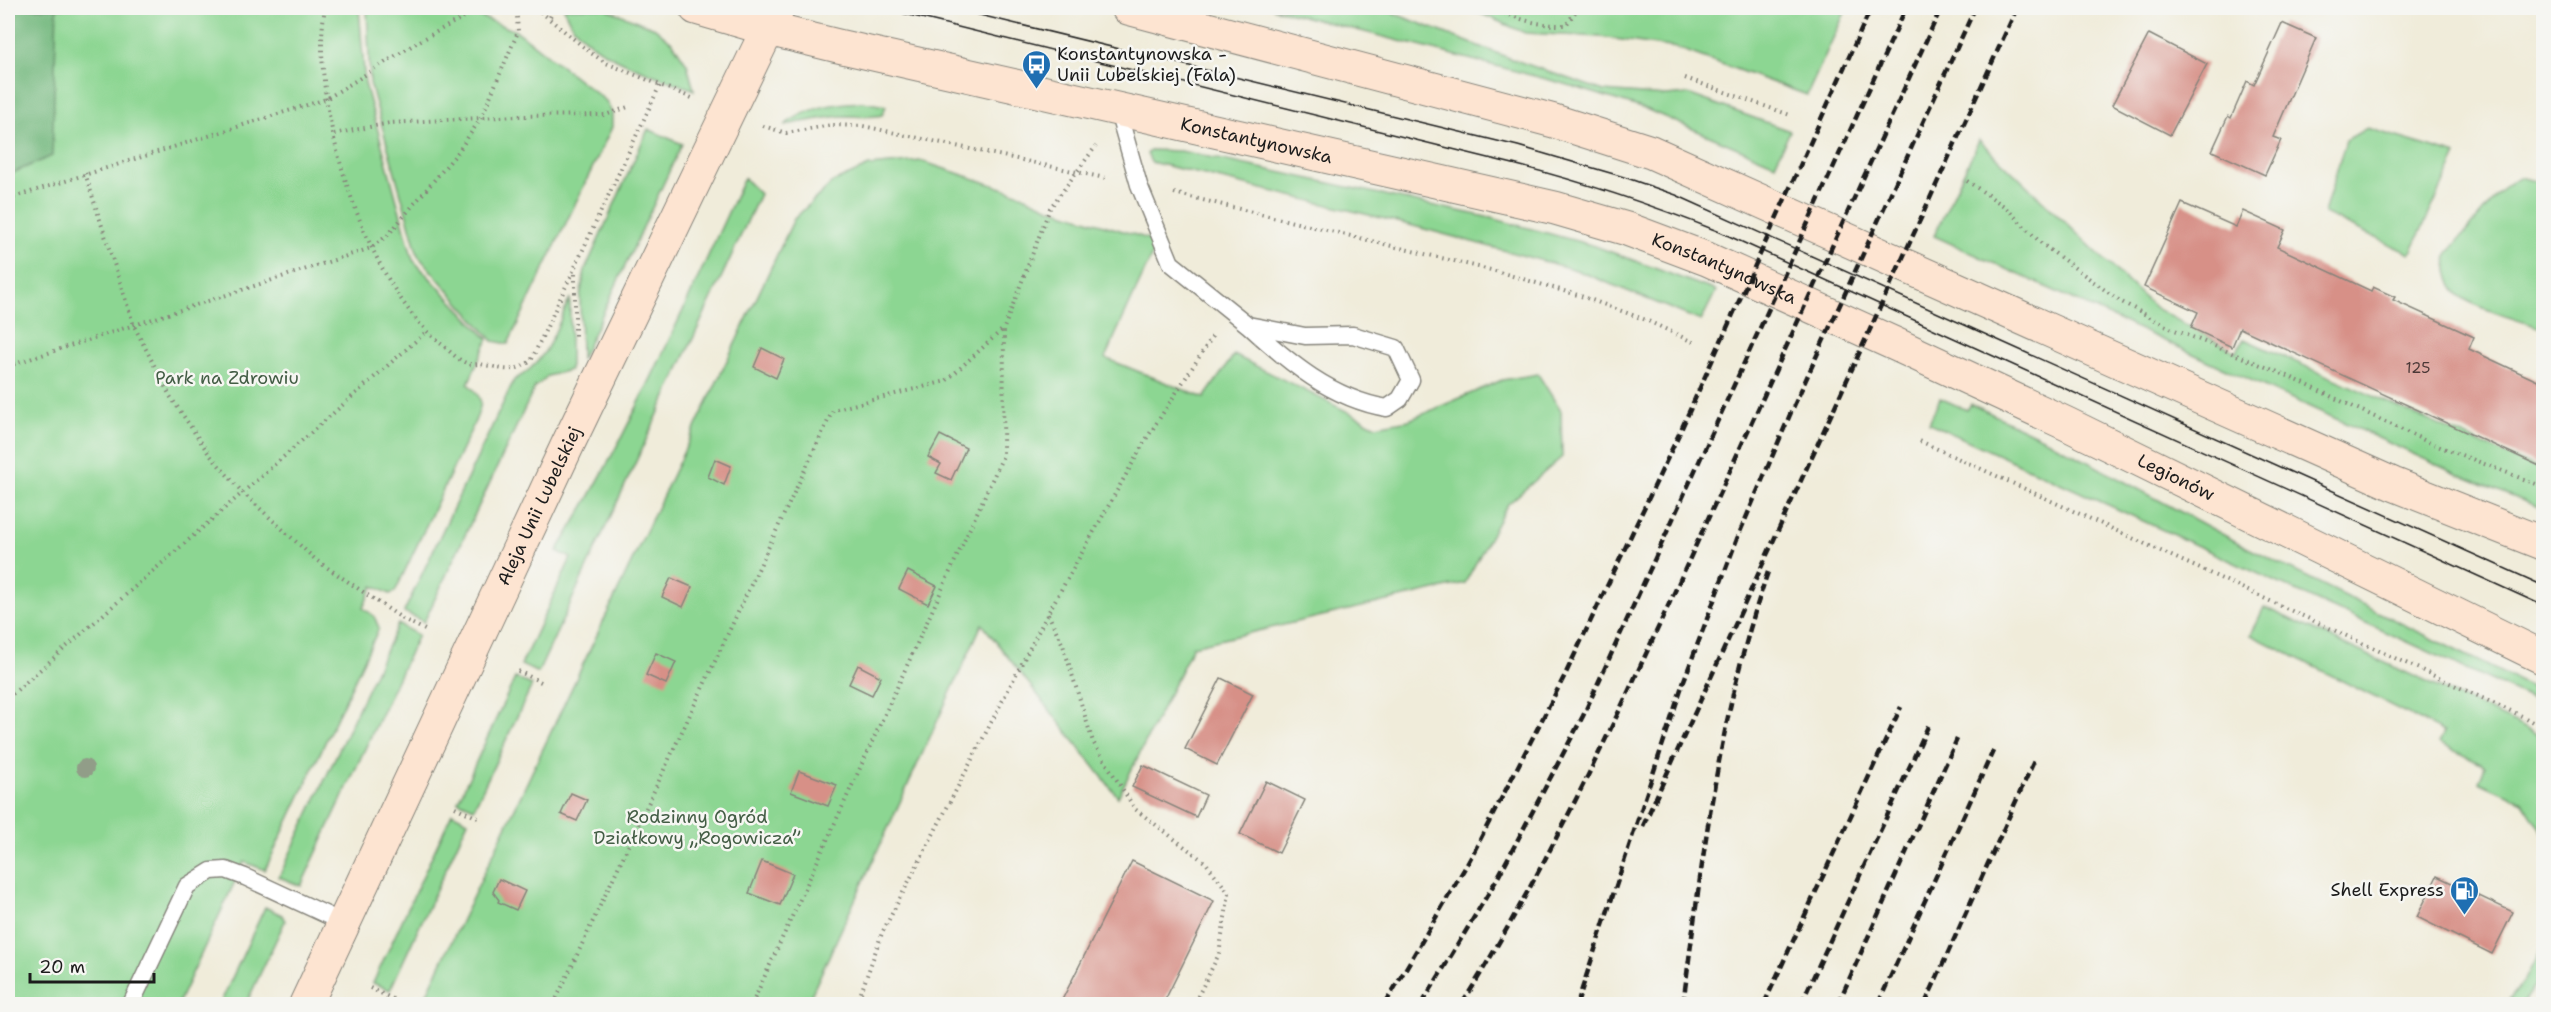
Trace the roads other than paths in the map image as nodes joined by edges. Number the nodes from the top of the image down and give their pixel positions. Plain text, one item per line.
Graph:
1 (696, 8) edge
2 (1128, 8) edge
3 (773, 18) edge
4 (1117, 108) junction
5 (1807, 304) joint
6 (1248, 325) junction
7 (2544, 543) edge
8 (2544, 658) edge
9 (344, 923) junction
10 (131, 1005) edge
11 (306, 1005) edge

1 - 3 main road, Konstantynowska
2 - 7 main road
3 - 4 main road, Konstantynowska
3 - 9 main road, Aleja Unii Lubelskiej
4 - 5 main road, Konstantynowska
4 - 6 lane
5 - 8 main road, Legionów
6 - 6 lane
9 - 10 lane
9 - 11 main road, Aleja Unii Lubelskiej

